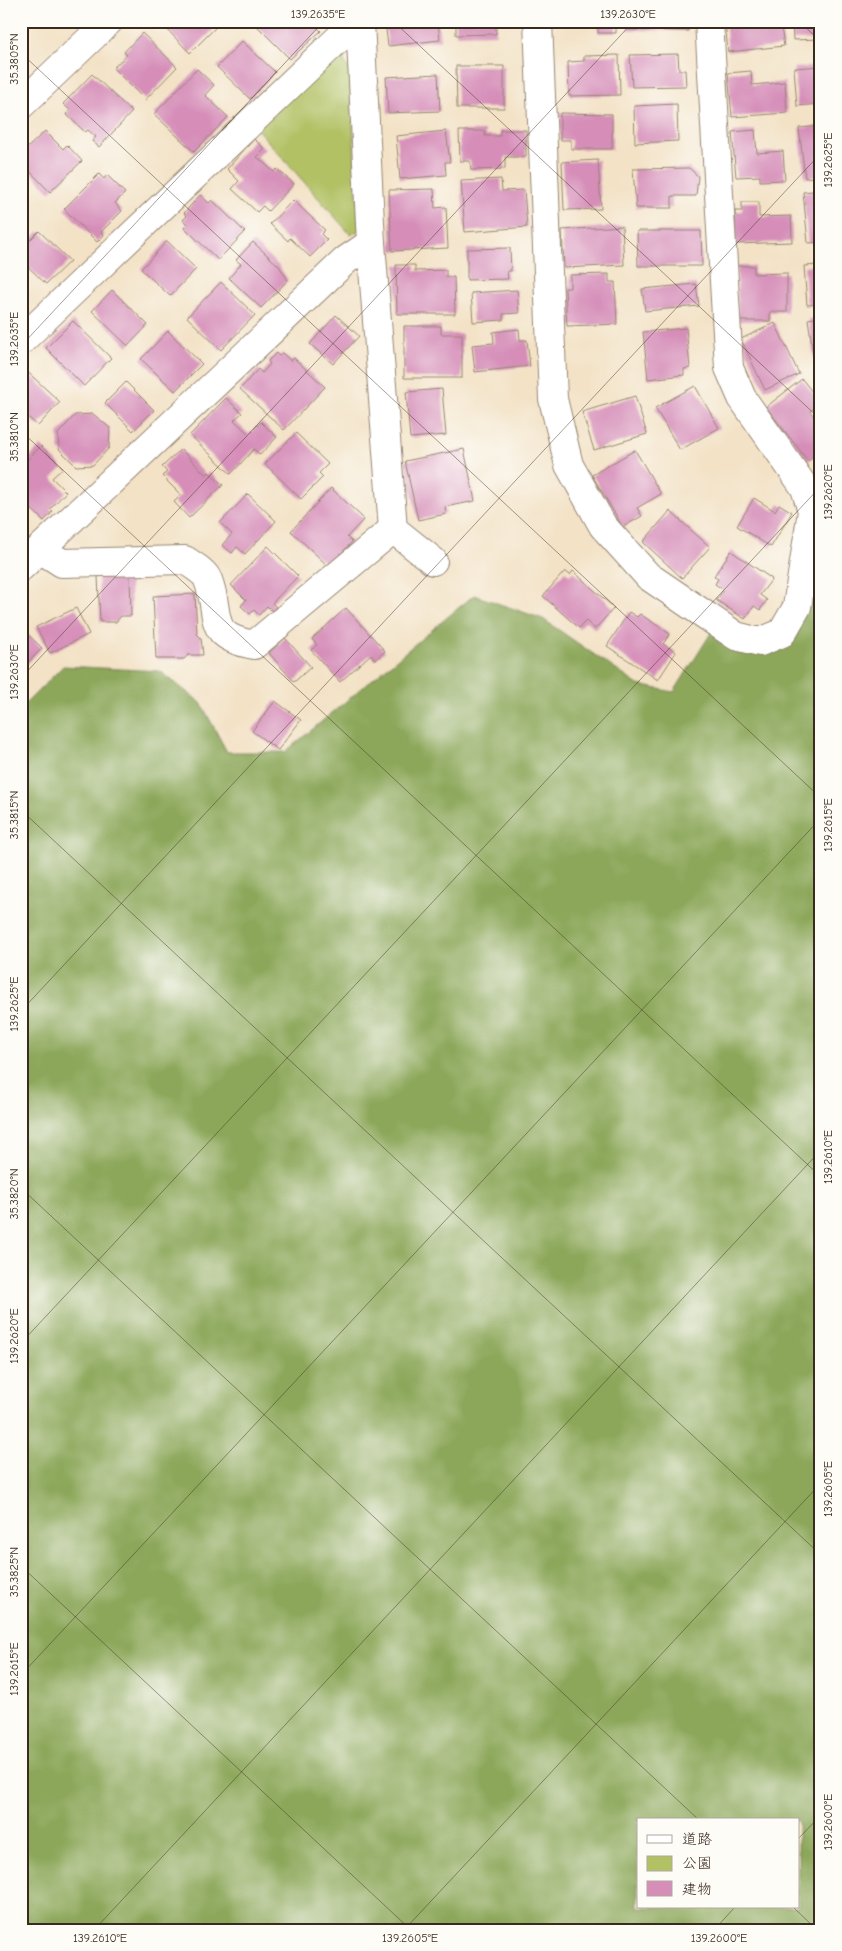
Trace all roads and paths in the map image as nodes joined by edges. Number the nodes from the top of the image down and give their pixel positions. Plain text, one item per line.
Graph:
1 (108, 21) edge
2 (359, 21) edge
3 (538, 21) edge
4 (709, 21) edge
5 (21, 105) edge
6 (371, 242) junction
7 (21, 341) edge
8 (393, 529) junction
9 (31, 558) edge
10 (433, 562) dead end

1 - 5 street
2 - 6 street
2 - 7 street
3 - 4 street
6 - 8 street
6 - 9 street
8 - 9 street
8 - 10 street

